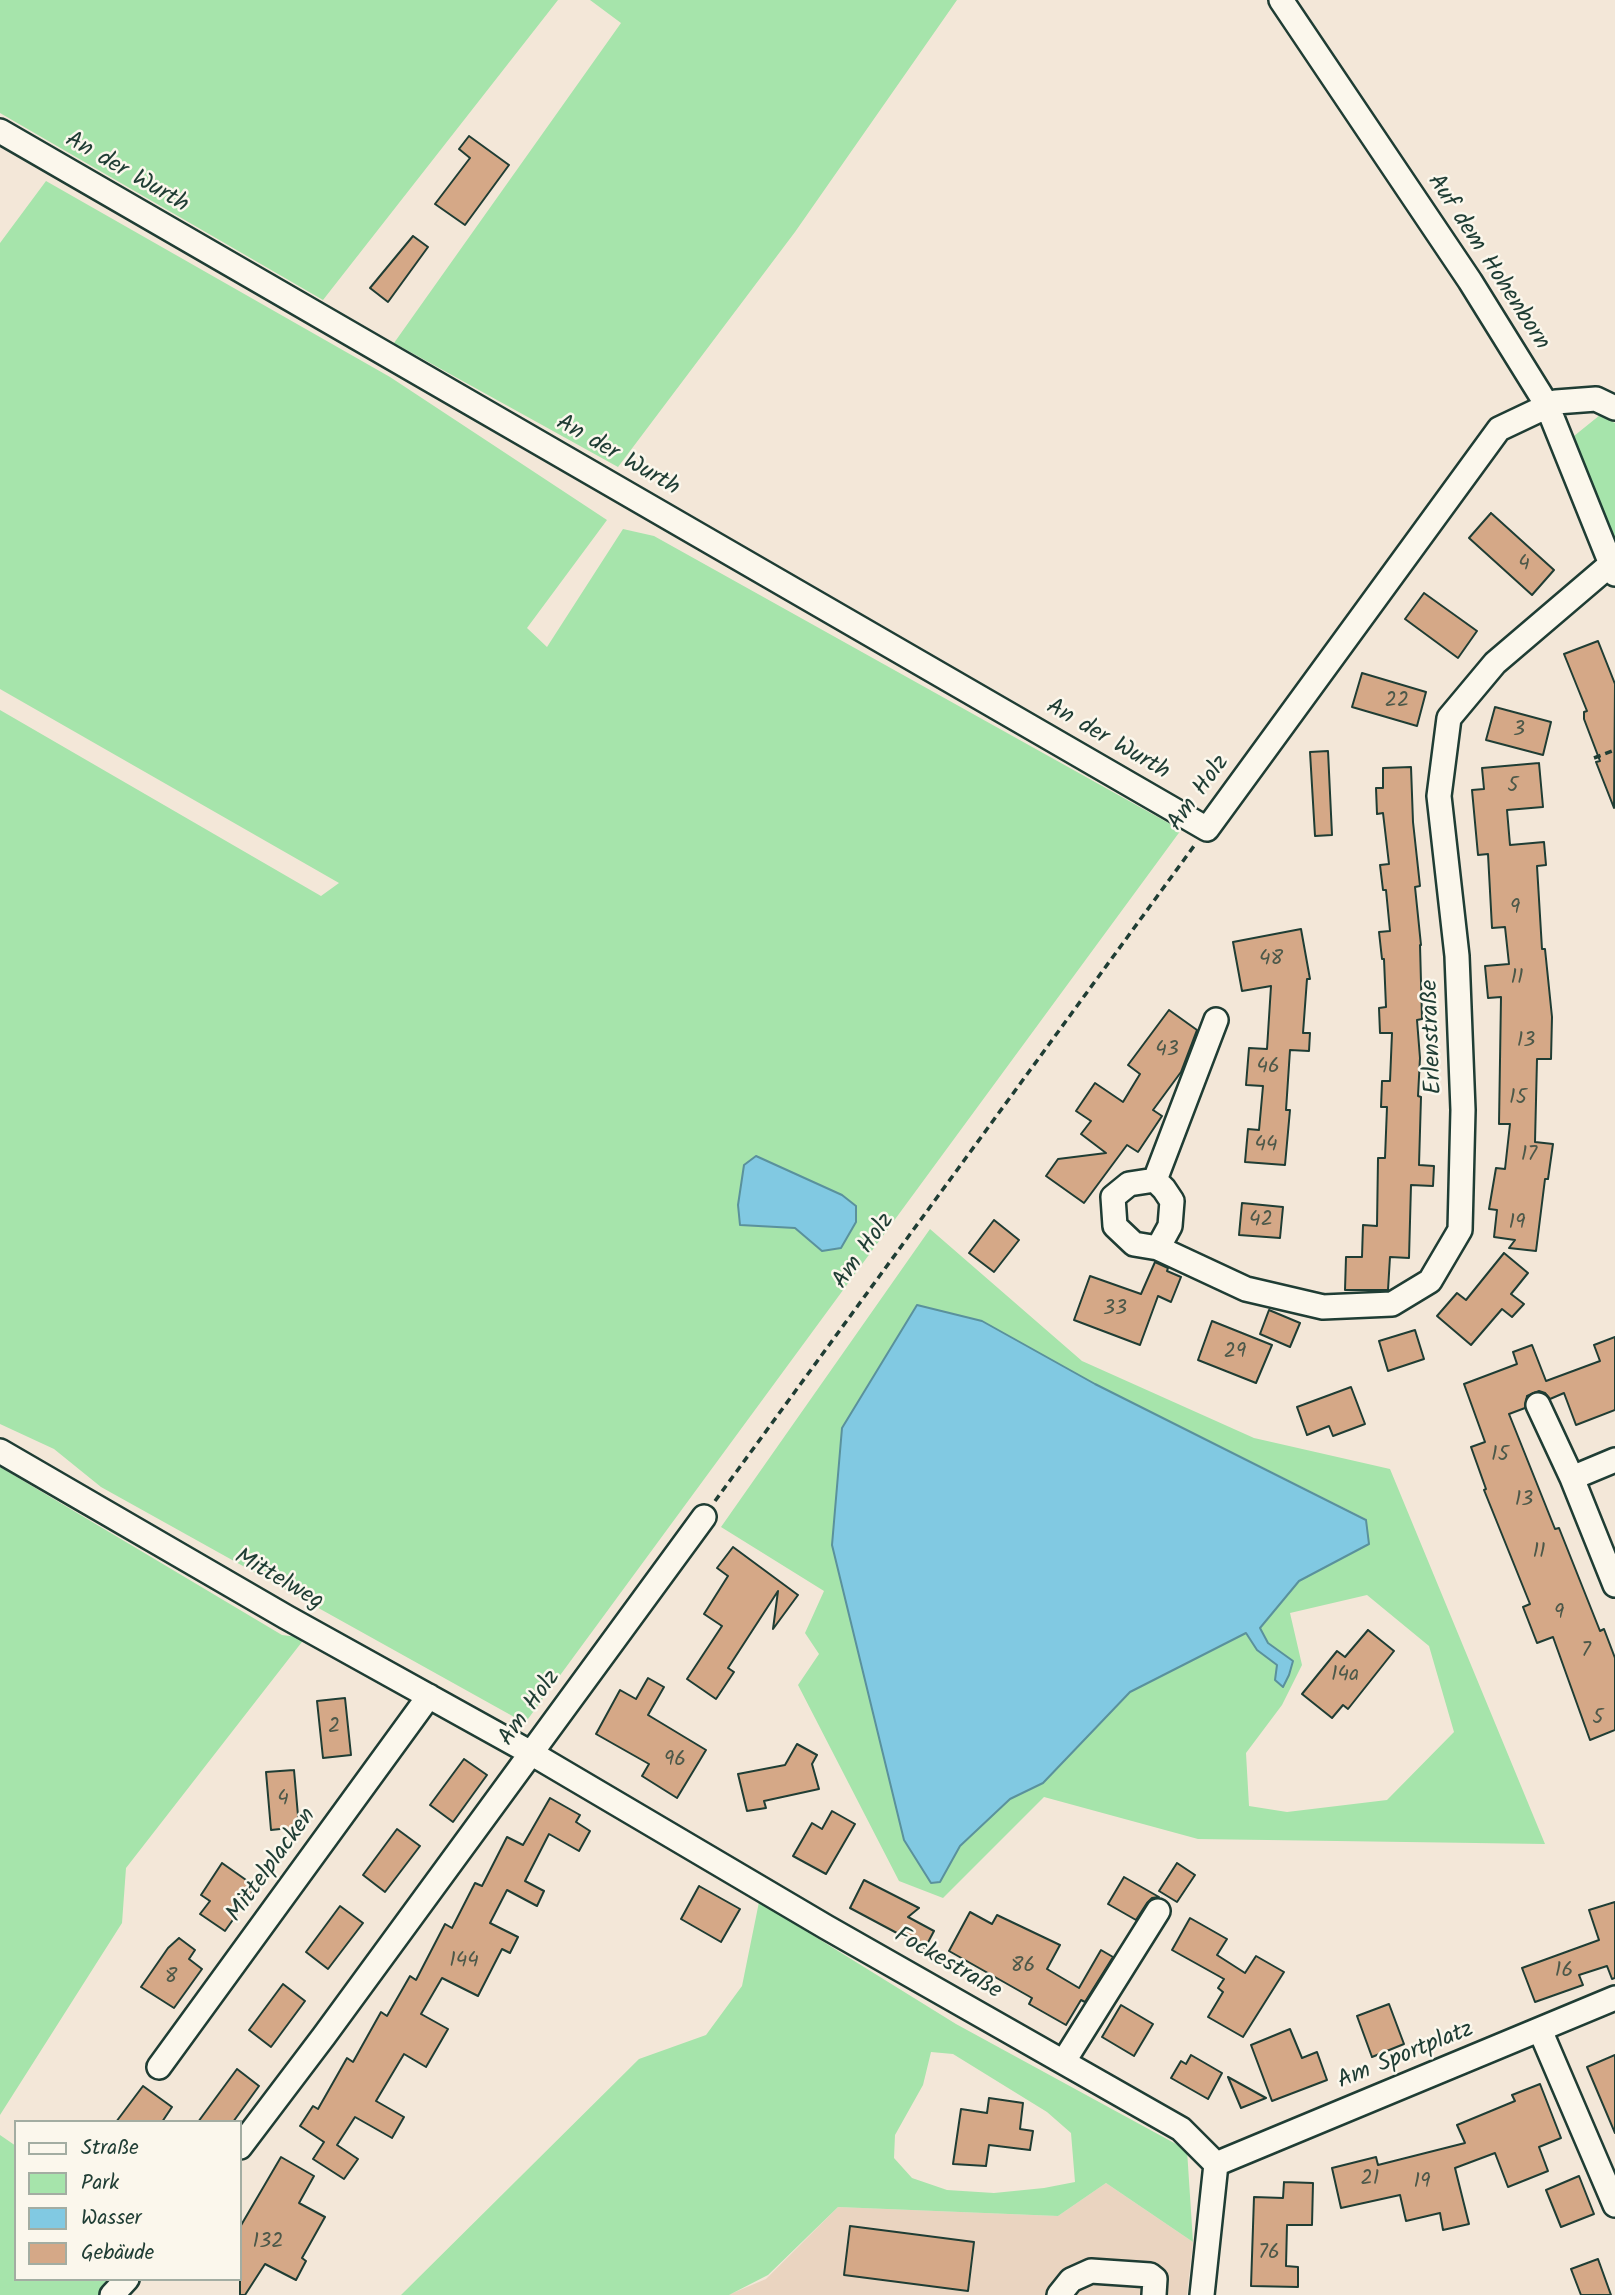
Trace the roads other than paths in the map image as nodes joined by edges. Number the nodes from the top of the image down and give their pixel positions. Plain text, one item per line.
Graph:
1 (1281, 0) edge
2 (0, 131) edge
3 (1547, 405) junction
4 (1615, 408) edge
5 (1613, 569) edge
6 (1207, 829) joint
7 (1216, 1020) dead end
8 (1155, 1180) junction
9 (1158, 1248) junction
10 (1538, 1405) dead end
11 (0, 1451) edge
12 (1615, 1460) edge
13 (1572, 1478) junction
14 (704, 1517) road end
15 (1615, 1585) edge
16 (429, 1696) junction
17 (531, 1753) junction
18 (1158, 1911) dead end
19 (1615, 1998) edge
20 (1540, 2030) junction
21 (1064, 2061) junction
22 (159, 2067) dead end
23 (242, 2144) edge
24 (1216, 2164) junction
25 (1615, 2205) edge
26 (125, 2281) edge
27 (112, 2295) edge
28 (1059, 2295) edge
29 (1154, 2295) edge
30 (1202, 2295) edge

1 - 3 street, Auf dem Hohenborn
2 - 6 street, An der Wurth
3 - 4 street, Am Holz
3 - 5 street, Auf dem Hohenborn
3 - 6 street, Am Holz
5 - 9 street, Erlenstraße
7 - 8 street
8 - 9 street
8 - 9 street, Erlenstraße
10 - 13 street
11 - 16 street, Mittelweg
12 - 13 street
13 - 15 street
14 - 17 street, Am Holz
16 - 17 street, Mittelweg
16 - 22 street, Mittelplacken
17 - 21 street, Fockestraße
17 - 23 street, Am Holz
18 - 21 street
19 - 20 street, Am Sportplatz
20 - 24 street, Am Sportplatz
20 - 25 street
21 - 24 street, Fockestraße
24 - 30 street
26 - 27 street
28 - 29 street

